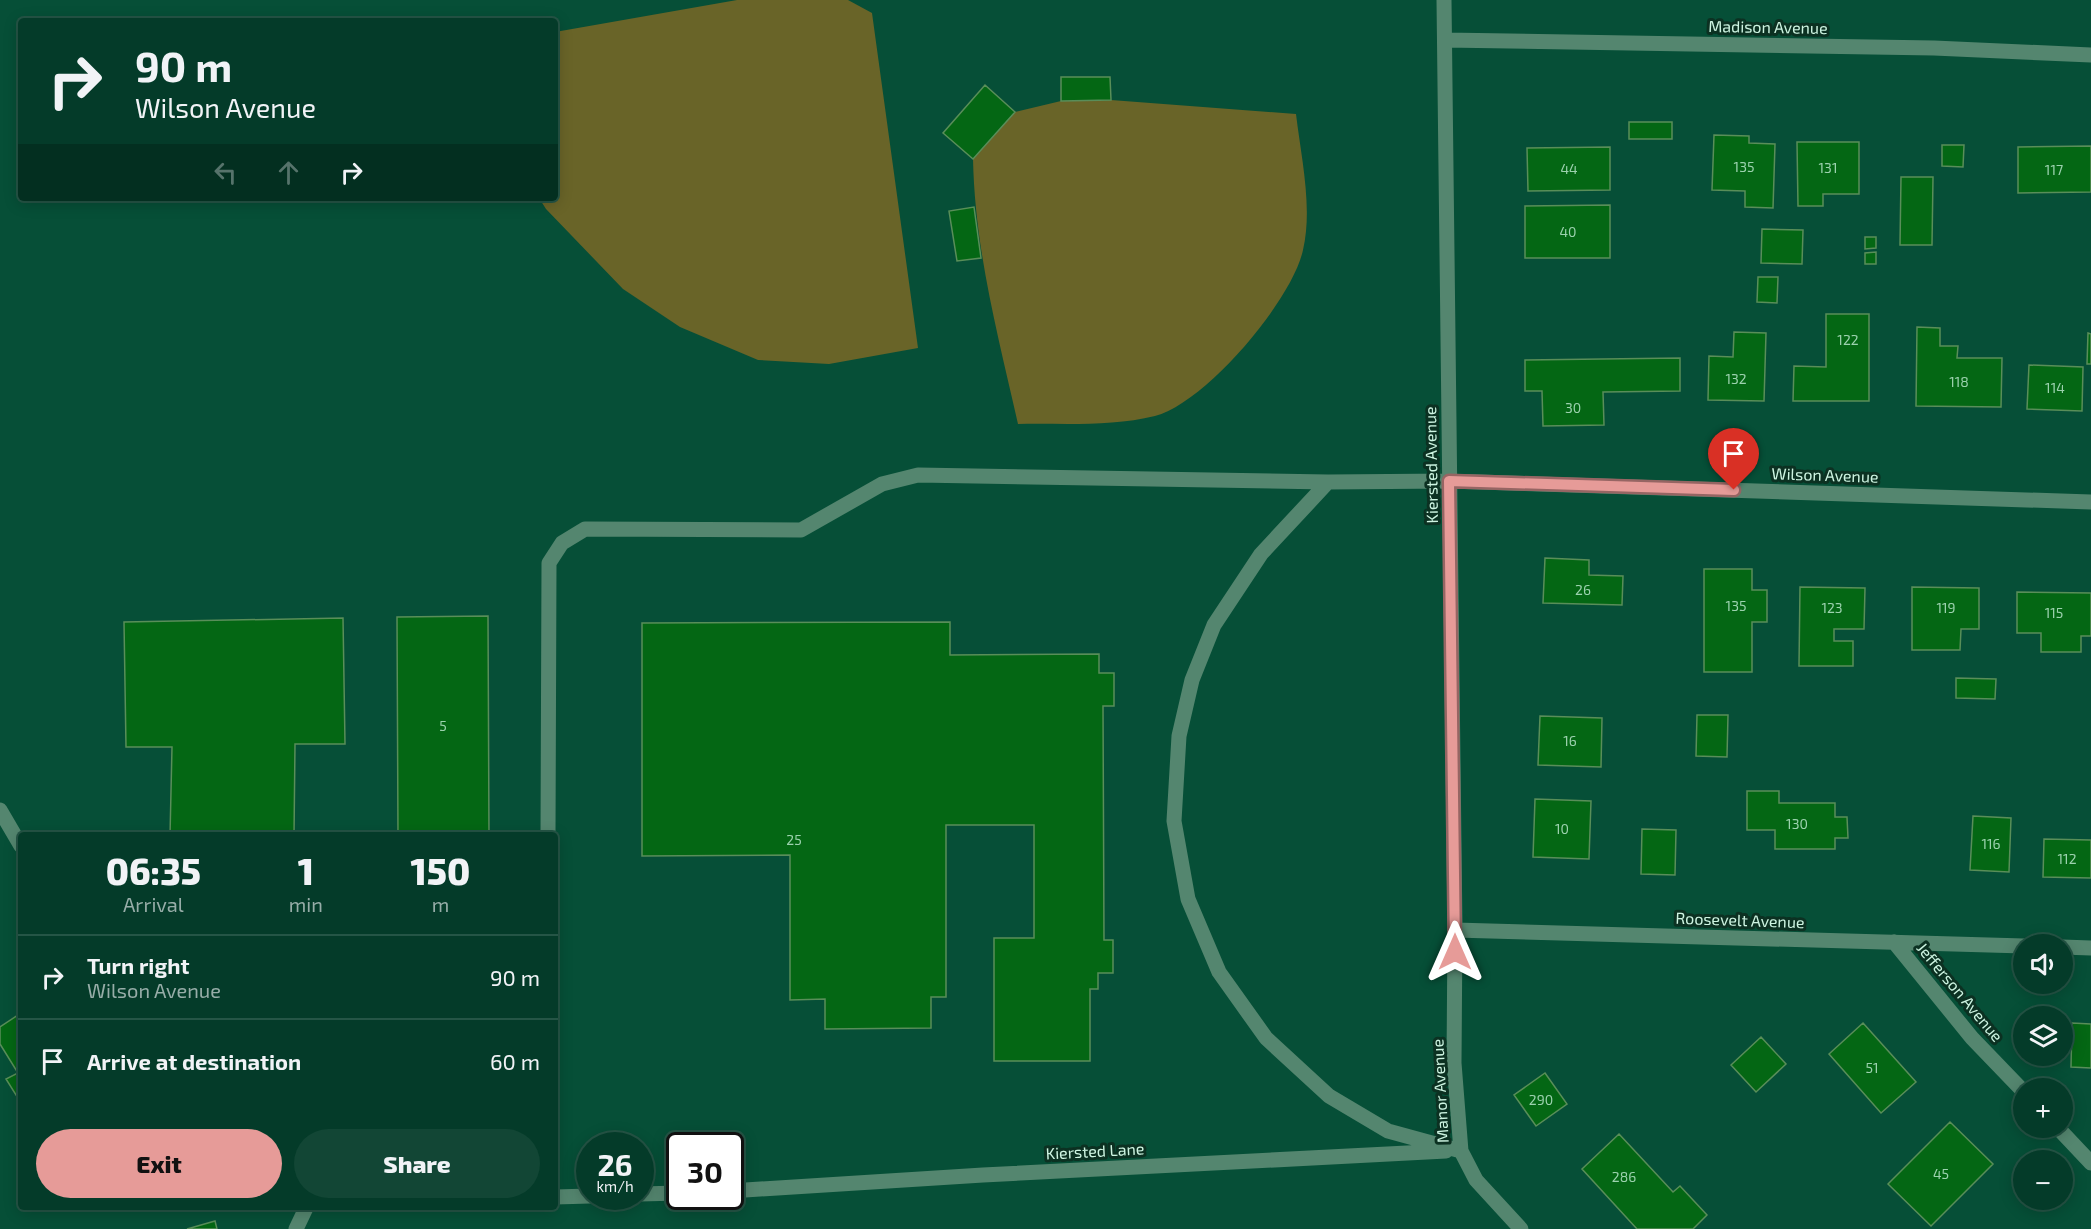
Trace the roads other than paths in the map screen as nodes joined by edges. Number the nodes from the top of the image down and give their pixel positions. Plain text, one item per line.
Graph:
1 (1444, 0) edge
2 (1445, 40) junction
3 (2091, 55) edge
4 (1449, 481) junction
5 (1328, 482) junction
6 (2091, 502) edge
7 (0, 810) edge
8 (548, 832) edge
9 (18, 841) edge
10 (1455, 930) junction
11 (1894, 942) junction
12 (2013, 946) edge
13 (2073, 947) edge
14 (2091, 948) edge
15 (2013, 1081) edge
16 (2068, 1138) edge
17 (1461, 1151) junction
18 (2091, 1162) edge
19 (744, 1190) edge
20 (576, 1196) edge
21 (558, 1197) edge
22 (305, 1210) edge
23 (296, 1229) edge
24 (1521, 1229) edge

1 - 2 street, Kiersted Avenue
2 - 3 street, Madison Avenue
2 - 4 street, Kiersted Avenue
4 - 5 street, Wilson Avenue
4 - 6 street, Wilson Avenue
4 - 10 street, Kiersted Avenue
5 - 8 street, Wilson Avenue
5 - 17 street
7 - 9 street
10 - 11 street, Roosevelt Avenue
10 - 17 street, Manor Avenue
11 - 12 street, Roosevelt Avenue
11 - 15 street, Jefferson Avenue
13 - 14 street
16 - 18 street
17 - 19 street, Kiersted Lane
17 - 24 street, Manor Avenue
20 - 21 street
22 - 23 street

